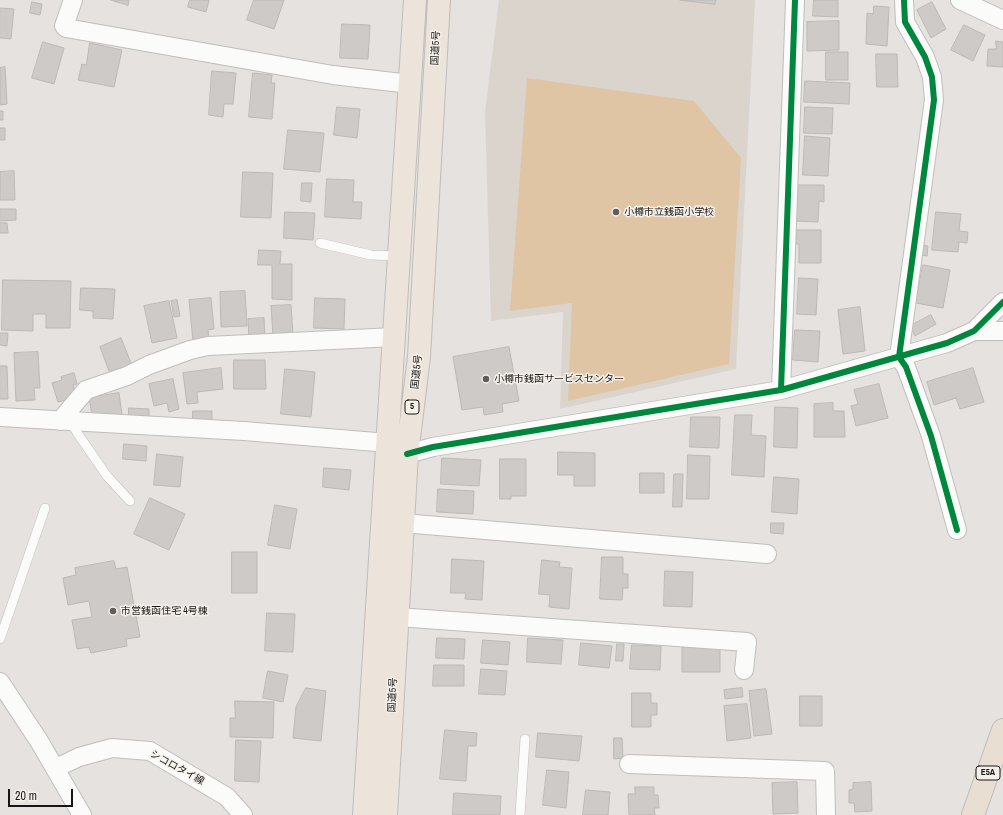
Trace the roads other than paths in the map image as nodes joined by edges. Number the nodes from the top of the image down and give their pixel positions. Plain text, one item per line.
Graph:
1 (73, 0) edge
2 (415, 0) edge
3 (439, 0) edge
4 (795, 0) edge
5 (904, 0) edge
6 (960, 0) edge
7 (1003, 20) edge
8 (410, 84) junction
9 (320, 244) dead end
10 (399, 256) junction
11 (1003, 302) edge
12 (974, 331) junction
13 (1003, 331) edge
14 (394, 337) junction
15 (899, 357) junction
16 (781, 390) junction
17 (0, 417) edge
18 (66, 422) junction
19 (388, 443) junction
20 (407, 454) junction
21 (130, 501) dead end
22 (46, 508) dead end
23 (403, 523) junction
24 (956, 530) dead end
25 (766, 554) dead end
26 (397, 617) junction
27 (0, 639) edge
28 (744, 670) dead end
29 (0, 682) edge
30 (1003, 730) edge
31 (525, 739) dead end
32 (629, 764) dead end
33 (56, 768) junction
34 (82, 815) edge
35 (243, 815) edge
36 (364, 815) edge
37 (386, 815) edge
38 (520, 815) edge
39 (826, 815) edge
40 (973, 815) edge

1 - 8 street
2 - 8 highway, 国道5号 / 5
3 - 20 highway, 国道5号 / 5
4 - 16 street
5 - 15 street
6 - 7 street
8 - 10 highway, 国道5号 / 5
9 - 10 lane
10 - 14 highway, 国道5号 / 5
11 - 12 street
12 - 13 street
12 - 15 street
14 - 18 street
14 - 19 highway, 国道5号 / 5
15 - 16 street
15 - 24 street
16 - 20 street
17 - 18 street
18 - 19 street
18 - 21 lane
19 - 36 highway, 国道5号 / 5
20 - 23 highway, 国道5号 / 5
22 - 27 lane
23 - 25 street
23 - 26 highway, 国道5号 / 5
26 - 28 street
26 - 37 highway, 国道5号 / 5
29 - 33 street
30 - 40 highway, E5A
31 - 38 lane
32 - 39 street
33 - 34 street
33 - 35 street, シコロタイ線

